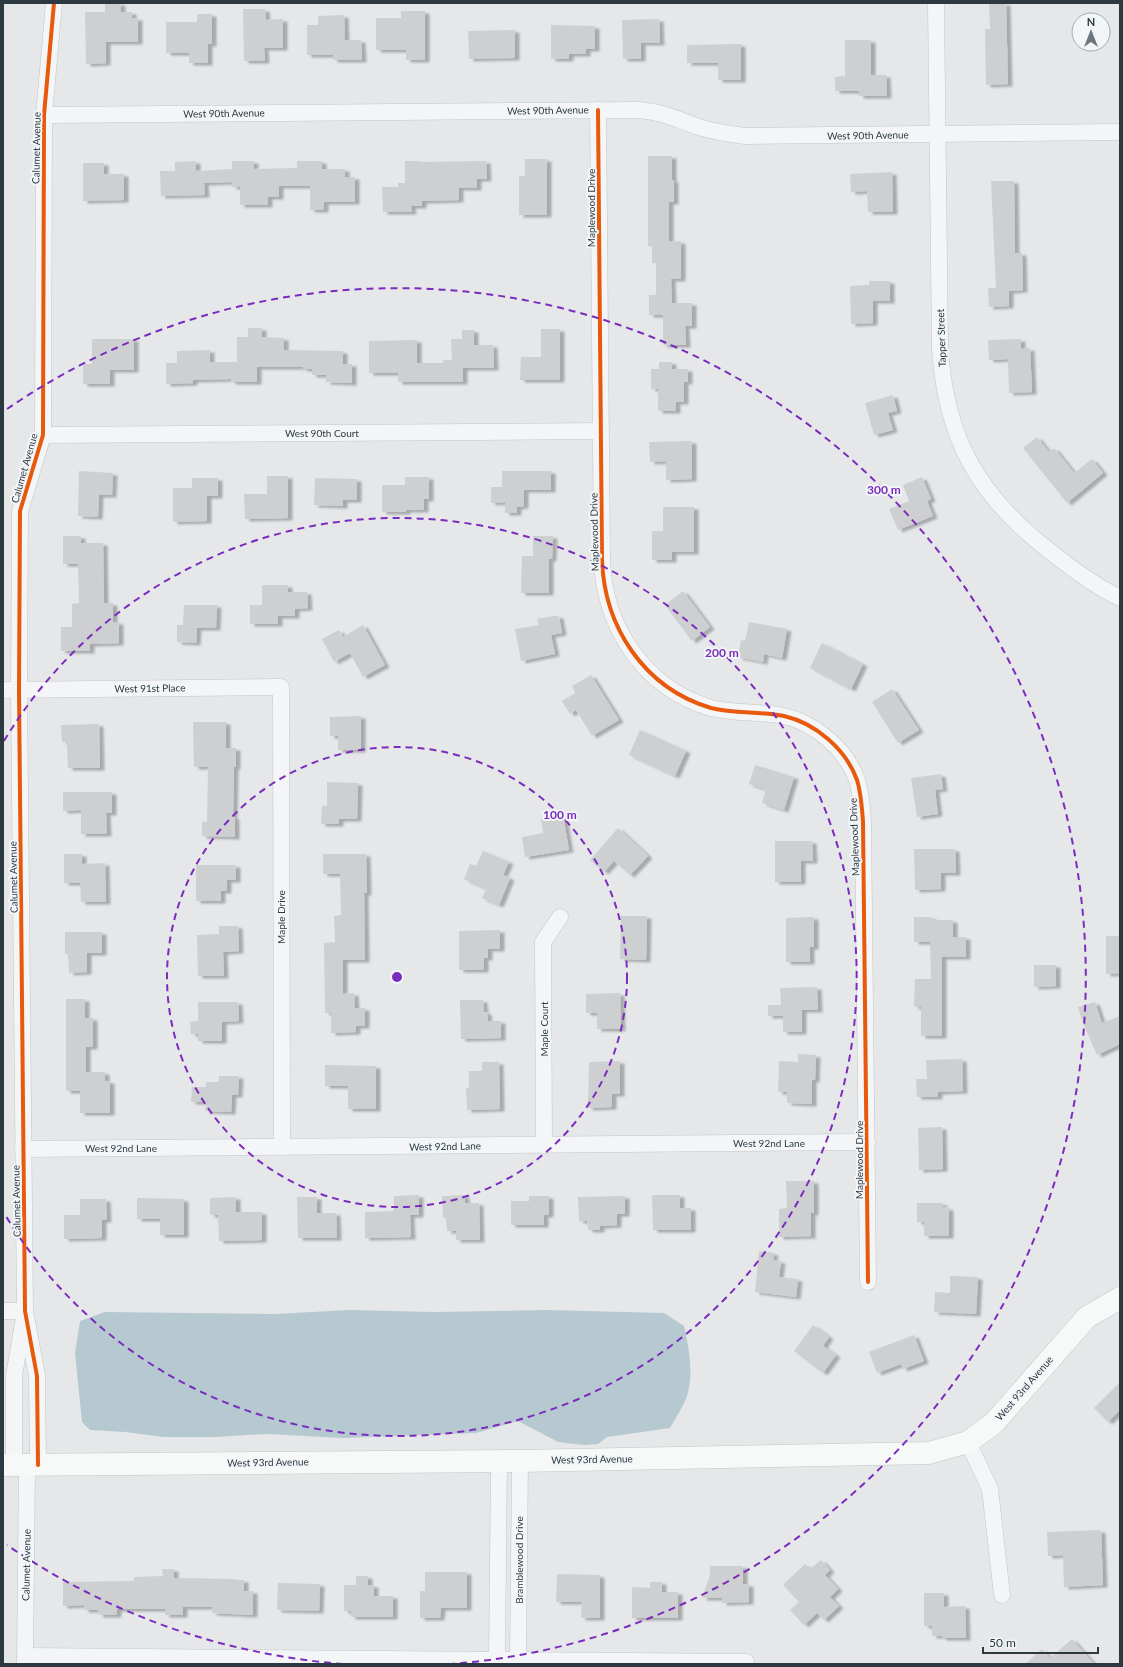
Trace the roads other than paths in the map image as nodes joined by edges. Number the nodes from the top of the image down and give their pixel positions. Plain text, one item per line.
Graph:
1 (54, 3) edge
2 (936, 3) edge
3 (598, 110) junction
4 (44, 115) junction
5 (1120, 132) edge
6 (936, 135) junction
7 (600, 431) junction
8 (43, 435) junction
9 (1120, 598) edge
10 (281, 687) joint
11 (3, 690) edge
12 (19, 690) junction
13 (560, 917) dead end
14 (867, 1142) junction
15 (544, 1145) junction
16 (282, 1147) junction
17 (23, 1149) junction
18 (868, 1282) dead end
19 (1120, 1298) edge
20 (3, 1311) edge
21 (25, 1311) junction
22 (968, 1442) junction
23 (499, 1461) junction
24 (520, 1461) junction
25 (20, 1465) edge
26 (1002, 1595) dead end
27 (24, 1660) edge
28 (497, 1660) junction
29 (518, 1660) junction
30 (746, 1663) edge

1 - 4 street, Calumet Avenue
2 - 6 street, Tapper Street
3 - 4 street, West 90th Avenue
3 - 6 street, West 90th Avenue
3 - 7 street, Maplewood Drive
4 - 8 street, Calumet Avenue
5 - 6 street, West 90th Avenue
6 - 9 street, Tapper Street
7 - 8 street, West 90th Court
7 - 14 street, Maplewood Drive
8 - 12 street, Calumet Avenue
10 - 12 street, West 91st Place
10 - 16 street, Maple Drive
11 - 12 street, West 91st Place
12 - 17 street, Calumet Avenue
13 - 15 street, Maple Court
14 - 15 street, West 92nd Lane
14 - 18 street, Maplewood Drive
15 - 16 street, West 92nd Lane
16 - 17 street, West 92nd Lane
17 - 21 street, Calumet Avenue
19 - 22 street, West 93rd Avenue
20 - 21 street
21 - 25 street, Calumet Avenue
21 - 25 street, Calumet Avenue
22 - 24 street, West 93rd Avenue
22 - 26 street
23 - 24 street, West 93rd Avenue
23 - 25 street, West 93rd Avenue
23 - 28 street, Bramblewood Drive
24 - 29 street, Bramblewood Drive
25 - 27 street, Calumet Avenue
27 - 28 street
28 - 29 street
29 - 30 street

